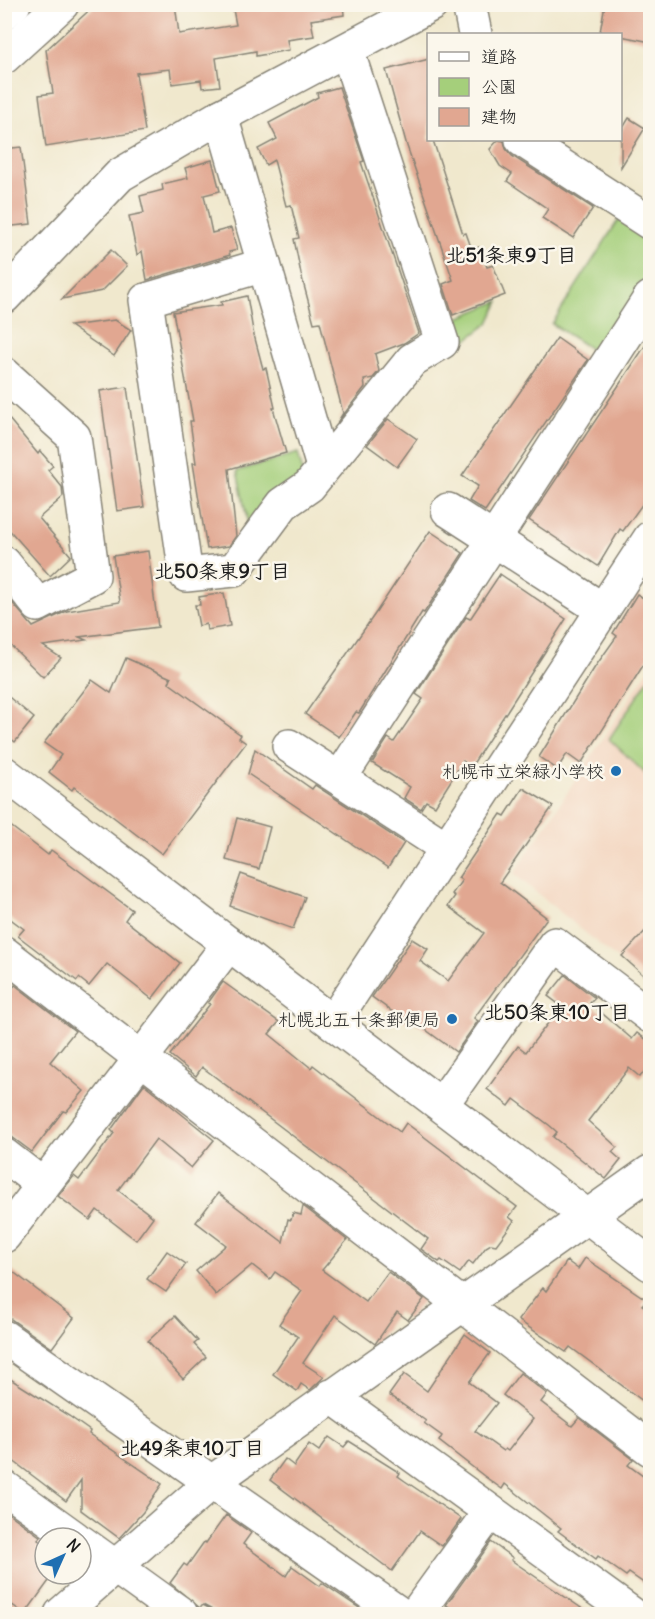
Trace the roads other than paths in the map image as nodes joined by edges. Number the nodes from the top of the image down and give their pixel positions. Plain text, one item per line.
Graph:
1 (14, 4) edge
2 (62, 4) edge
3 (432, 4) edge
4 (469, 4) edge
5 (4, 13) edge
6 (400, 13) edge
7 (475, 33) edge
8 (347, 50) junction
9 (4, 57) edge
10 (221, 116) junction
11 (524, 141) edge
12 (651, 223) edge
13 (264, 265) junction
14 (4, 297) edge
15 (651, 298) edge
16 (4, 374) edge
17 (324, 466) junction
18 (448, 510) dead end
19 (651, 538) edge
20 (494, 540) junction
21 (4, 563) edge
22 (603, 610) junction
23 (289, 746) dead end
24 (4, 773) edge
25 (340, 778) junction
26 (448, 849) junction
27 (229, 944) junction
28 (4, 953) edge
29 (651, 1016) edge
30 (333, 1022) junction
31 (140, 1058) junction
32 (442, 1104) junction
33 (4, 1155) edge
34 (651, 1172) edge
35 (43, 1185) junction
36 (587, 1215) junction
37 (4, 1236) edge
38 (651, 1264) edge
39 (462, 1306) junction
40 (4, 1337) edge
41 (331, 1396) junction
42 (651, 1449) edge
43 (212, 1482) junction
44 (4, 1487) edge
45 (489, 1513) junction
46 (58, 1526) edge
47 (93, 1551) edge
48 (116, 1567) junction
49 (61, 1614) edge
50 (180, 1614) edge
51 (400, 1614) edge
52 (416, 1614) edge
53 (632, 1614) edge

1 - 5 street
2 - 9 street
3 - 6 street
4 - 7 street
6 - 8 street
8 - 10 street
8 - 17 street
10 - 13 street
10 - 14 street
11 - 12 street
13 - 17 street
13 - 17 street
15 - 20 street
16 - 21 street
18 - 20 street
19 - 22 street
20 - 22 street
20 - 25 street
22 - 26 street
23 - 25 street
24 - 27 street
25 - 26 street
26 - 30 street
27 - 30 street
27 - 31 street
28 - 31 street
29 - 32 street
30 - 32 street
31 - 35 street
31 - 39 street
32 - 36 street
33 - 35 street
34 - 36 street
35 - 37 street
36 - 38 street
36 - 39 street
39 - 41 street
39 - 42 street
40 - 43 street
41 - 43 street
41 - 45 street
43 - 48 street
43 - 51 street
44 - 46 street
45 - 52 street
45 - 53 street
47 - 48 street
48 - 49 street
48 - 50 street

